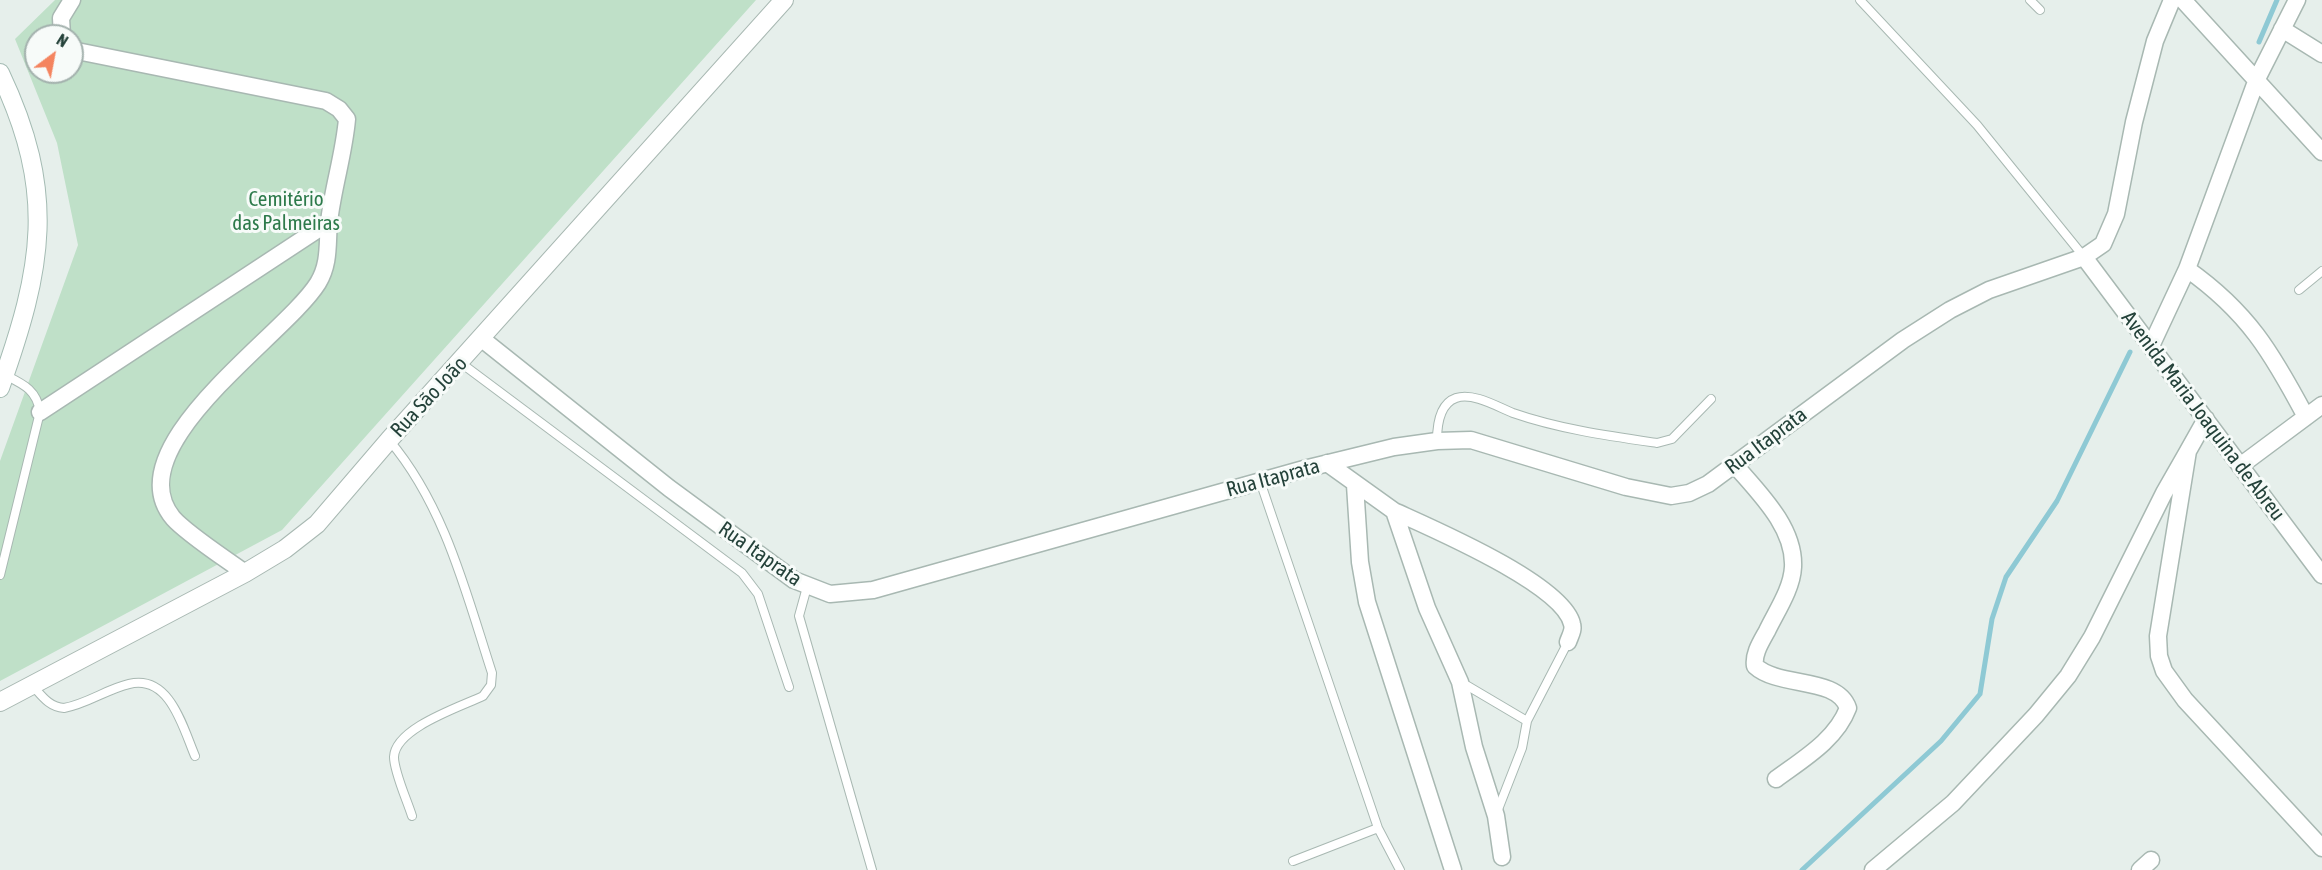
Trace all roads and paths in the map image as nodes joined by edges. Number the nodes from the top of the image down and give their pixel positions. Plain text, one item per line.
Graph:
1 (72, 0) edge
2 (784, 0) edge
3 (1860, 0) edge
4 (2030, 0) edge
5 (2172, 0) edge
6 (2183, 0) edge
7 (2297, 0) edge
8 (2040, 10) dead end
9 (61, 24) edge
10 (2282, 29) junction
11 (84, 52) edge
12 (2322, 54) edge
13 (0, 73) edge
14 (2257, 79) junction
15 (2322, 152) edge
16 (329, 222) junction
17 (2084, 257) junction
18 (2187, 269) junction
19 (2322, 271) edge
20 (2299, 290) dead end
21 (482, 339) junction
22 (2151, 346) junction
23 (461, 363) junction
24 (2, 381) edge
25 (1711, 399) dead end
26 (2322, 405) edge
27 (40, 412) junction
28 (2306, 417) junction
29 (2206, 419) junction
30 (389, 440) junction
31 (1437, 441) junction
32 (2188, 452) junction
33 (1327, 464) junction
34 (1734, 464) junction
35 (2240, 466) junction
36 (1260, 481) junction
37 (1355, 485) junction
38 (1394, 511) junction
39 (2319, 566) edge
40 (245, 573) junction
41 (0, 575) edge
42 (807, 587) junction
43 (1568, 642) joint
44 (1460, 682) junction
45 (32, 685) junction
46 (789, 687) dead end
47 (0, 702) edge
48 (1527, 721) junction
49 (195, 756) dead end
50 (1776, 779) dead end
51 (412, 816) dead end
52 (1496, 816) junction
53 (1378, 828) junction
54 (2322, 848) edge
55 (1502, 858) dead end
56 (1293, 861) dead end
57 (872, 870) edge
58 (1400, 870) edge
59 (1453, 870) edge
60 (1873, 870) edge

1 - 9 street
2 - 21 street, Rua São João
3 - 17 lane
4 - 8 lane
5 - 17 street
6 - 14 street
7 - 10 street
10 - 12 street
10 - 14 street
11 - 16 street
13 - 24 street
14 - 15 street
14 - 18 street
16 - 27 street
16 - 40 street
17 - 22 street, Avenida Maria Joaquina de Abreu
17 - 34 street, Rua Itaprata
18 - 22 street
18 - 28 street
19 - 20 lane
21 - 23 street, Rua São João
21 - 42 street, Rua Itaprata
22 - 29 street, Avenida Maria Joaquina de Abreu
23 - 30 street, Rua São João
23 - 46 lane
24 - 27 lane
25 - 31 lane
26 - 28 street
27 - 41 lane
28 - 35 street
29 - 32 street
29 - 35 street, Avenida Maria Joaquina de Abreu
30 - 40 street, Rua São João
30 - 51 lane
31 - 33 street, Rua Itaprata
31 - 34 street, Rua Itaprata
32 - 54 street
32 - 60 street
33 - 36 street, Rua Itaprata
33 - 37 street
34 - 50 street
35 - 39 street, Avenida Maria Joaquina de Abreu
36 - 42 street, Rua Itaprata
36 - 53 lane
37 - 38 street
37 - 59 street
38 - 43 street
38 - 44 street
40 - 45 street, Rua São João
42 - 57 lane
43 - 48 lane
44 - 48 lane
44 - 52 street
45 - 47 street, Rua São João
45 - 49 lane
48 - 52 lane
52 - 55 street
53 - 56 lane
53 - 58 lane

